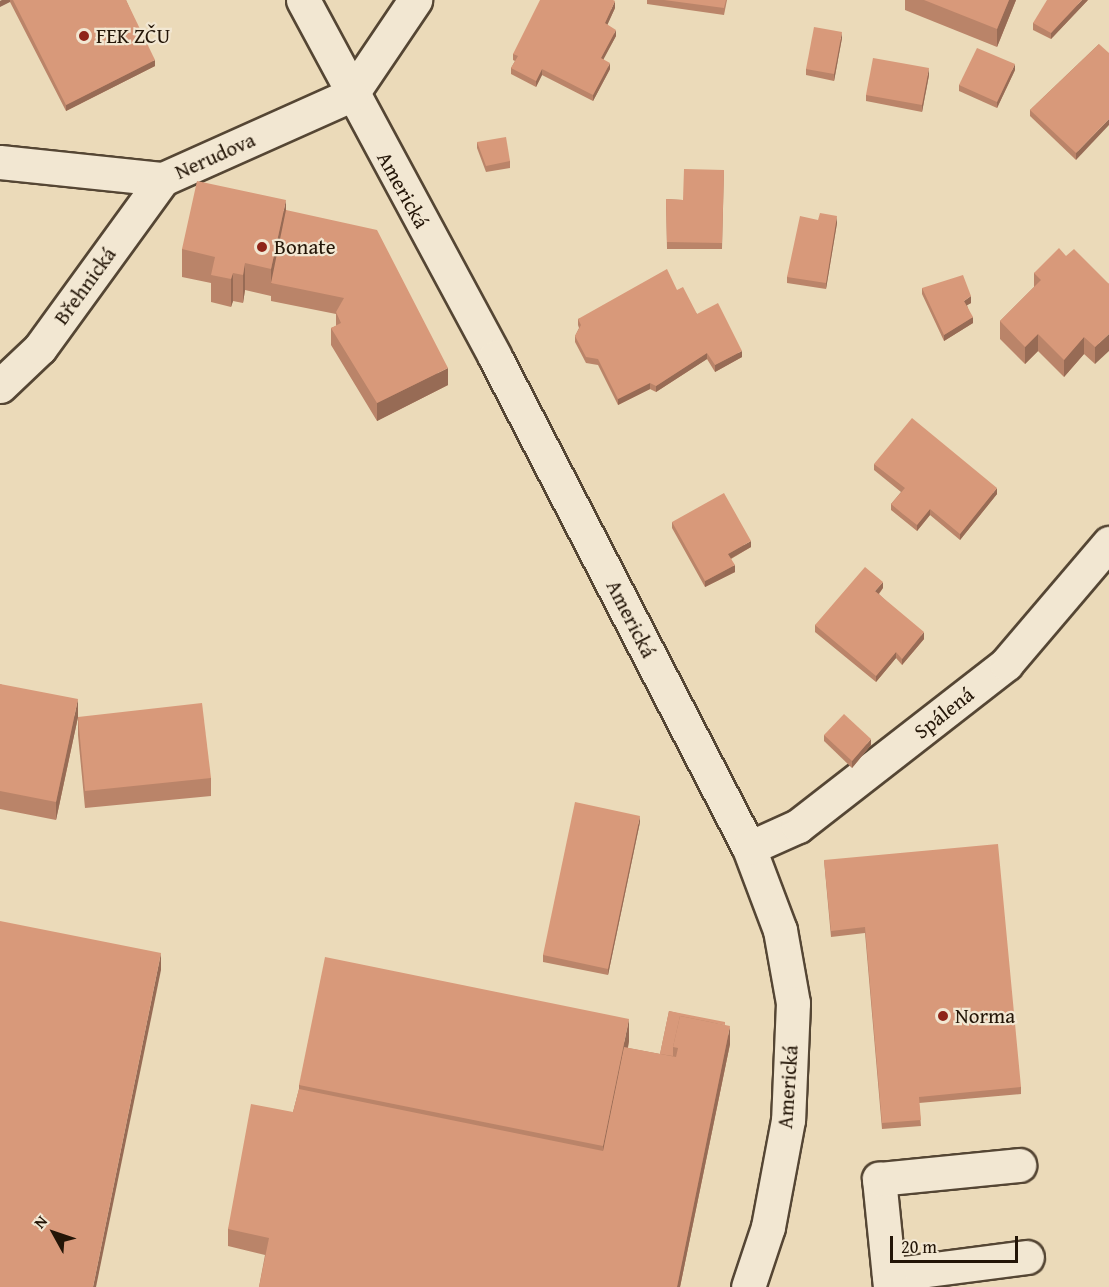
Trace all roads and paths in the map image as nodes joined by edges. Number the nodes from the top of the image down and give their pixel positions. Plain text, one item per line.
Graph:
1 (303, 0) edge
2 (415, 0) edge
3 (351, 95) junction
4 (0, 162) edge
5 (163, 179) junction
6 (0, 386) edge
7 (1109, 543) edge
8 (749, 848) junction
9 (1019, 1165) dead end
10 (1027, 1257) dead end
11 (889, 1281) edge
12 (748, 1287) edge

1 - 3 street, Americká
2 - 3 street
3 - 5 street, Nerudova
3 - 8 street, Americká
4 - 5 street, Nerudova
5 - 6 street, Břehnická
7 - 8 street, Spálená
8 - 12 street, Americká
9 - 11 street
10 - 11 street

